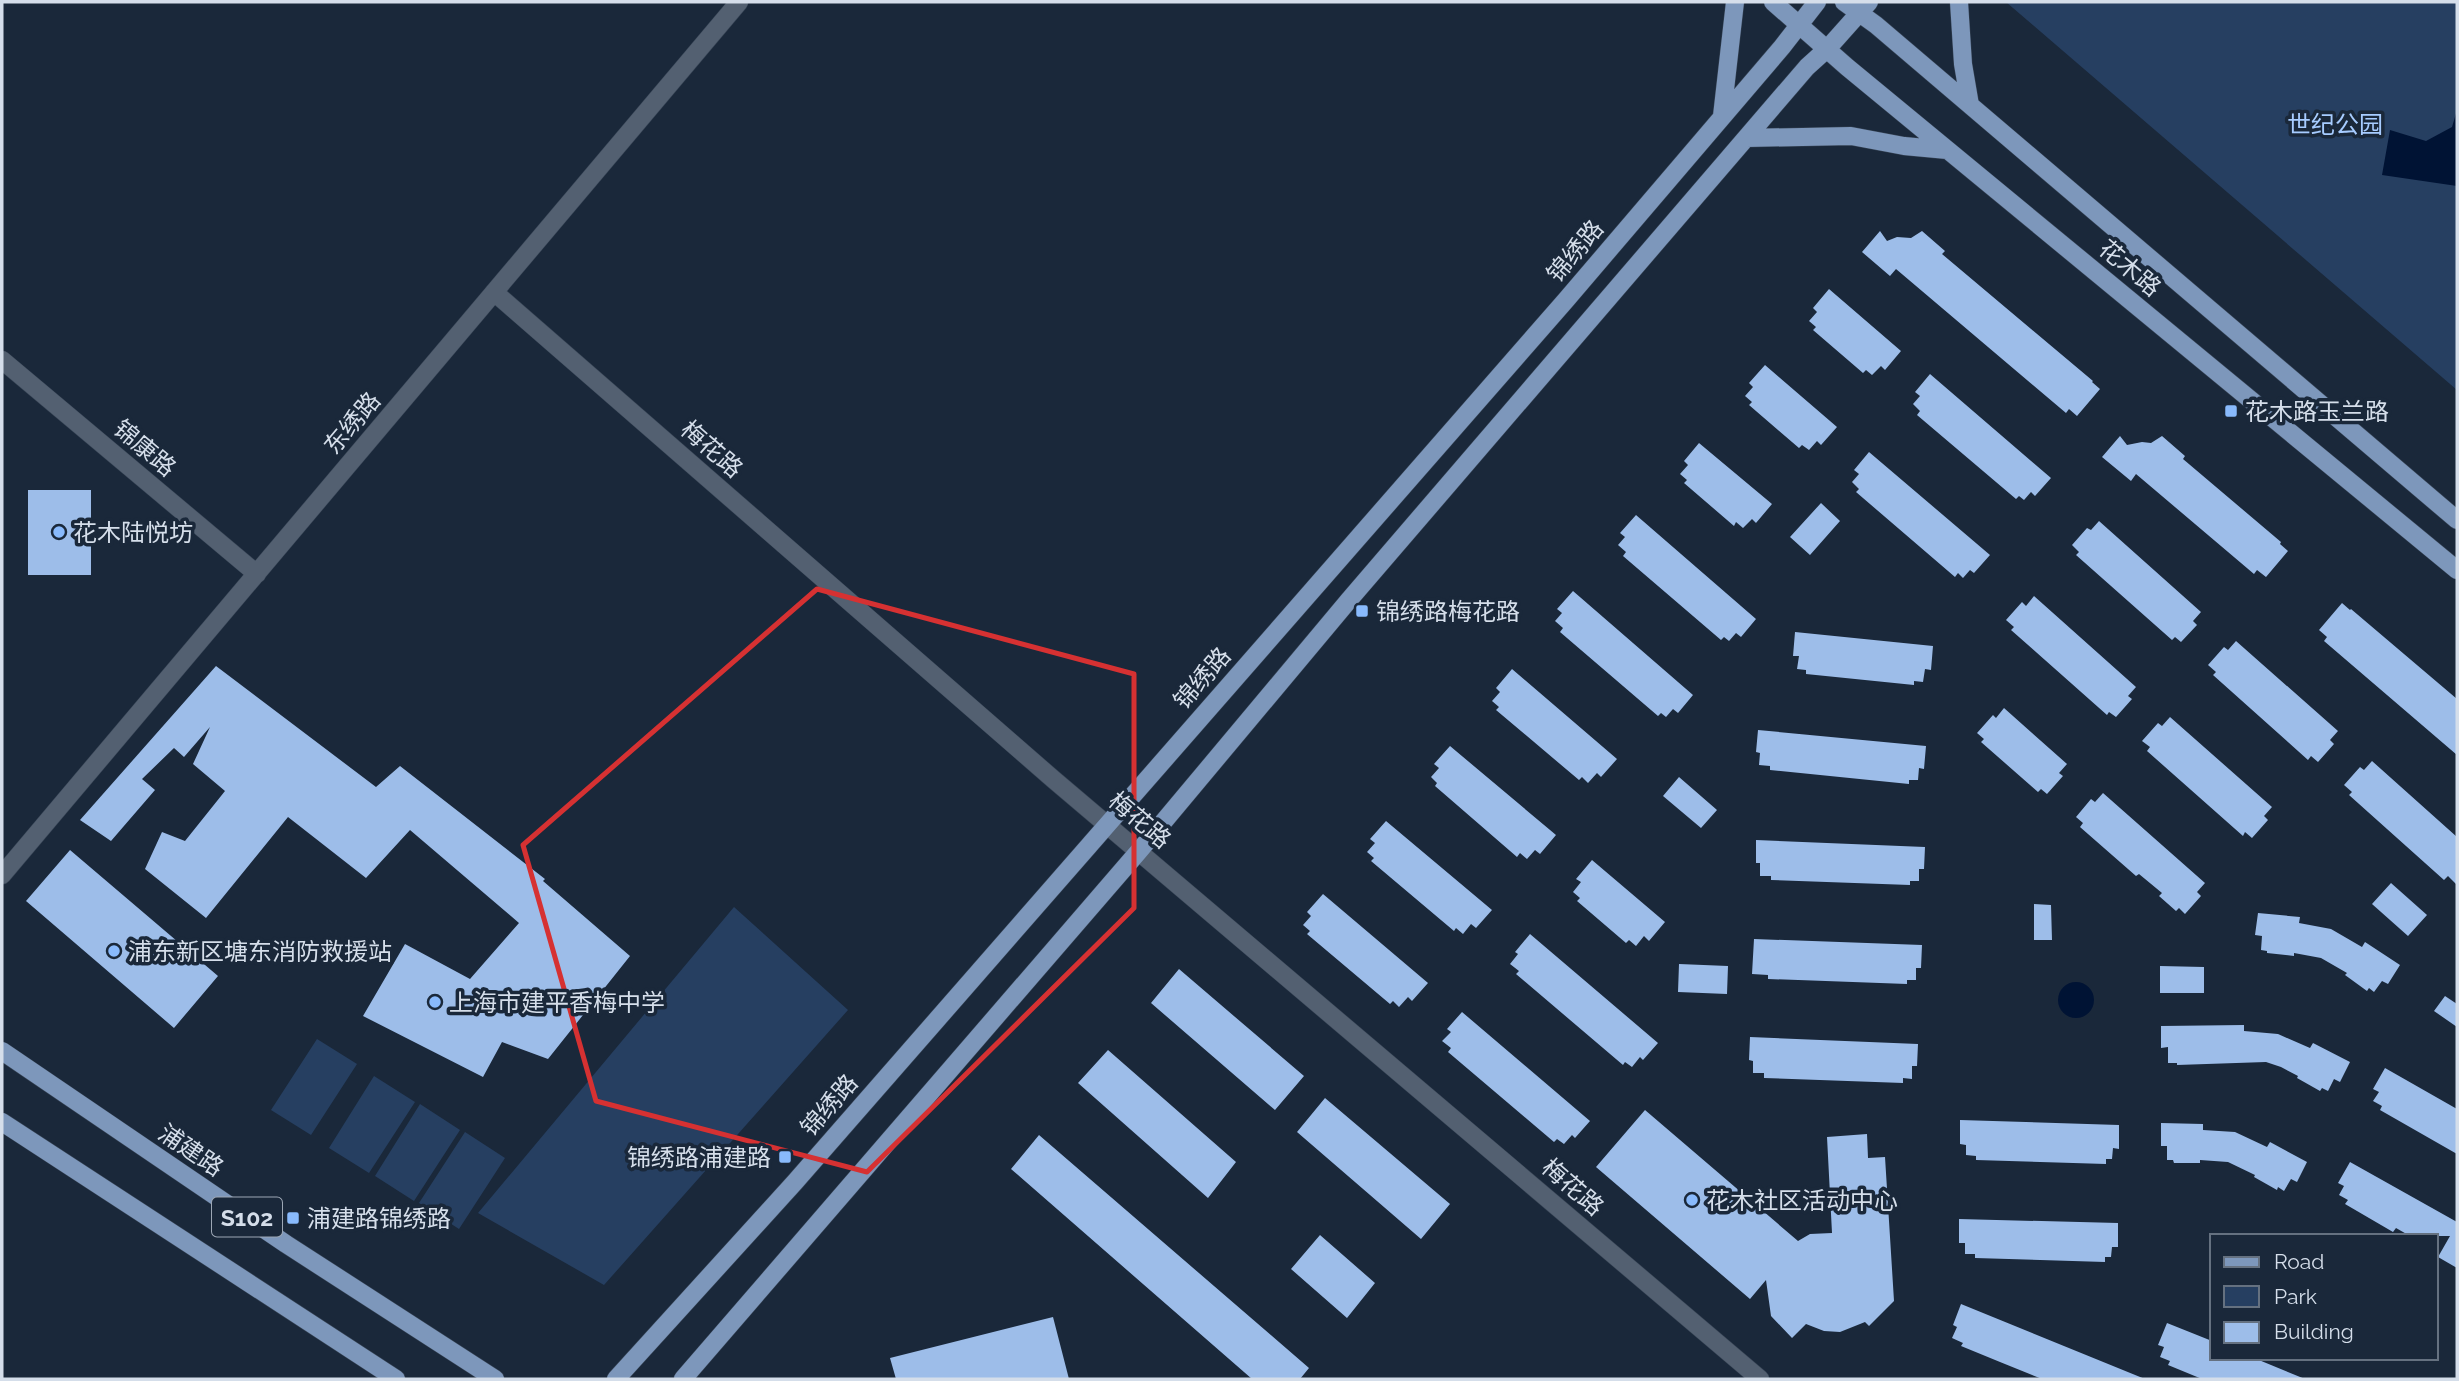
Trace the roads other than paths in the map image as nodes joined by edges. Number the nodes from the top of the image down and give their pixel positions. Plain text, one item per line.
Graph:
1 (739, 2) edge
2 (1735, 2) edge
3 (1773, 2) edge
4 (1817, 2) edge
5 (1844, 2) edge
6 (1959, 2) edge
7 (1864, 7) edge
8 (1799, 23) junction
9 (1828, 48) junction
10 (1970, 105) junction
11 (1721, 116) junction
12 (1746, 138) junction
13 (1947, 150) junction
14 (494, 292) junction
15 (2, 360) edge
16 (2457, 520) edge
17 (2457, 570) edge
18 (257, 574) junction
19 (1106, 824) junction
20 (1139, 851) junction
21 (2, 875) edge
22 (2, 1051) edge
23 (2, 1122) edge
24 (396, 1379) edge
25 (495, 1379) edge
26 (616, 1379) edge
27 (684, 1379) edge
28 (1760, 1379) edge

1 - 14 street, 东绣路
2 - 11 main road
3 - 8 main road, 花木路
4 - 8 main road, 锦绣路
5 - 7 main road, 花木路
6 - 10 main road
7 - 9 main road
7 - 10 main road, 花木路
8 - 9 main road, 花木路
8 - 11 main road, 锦绣路
9 - 12 main road
9 - 13 main road, 花木路
10 - 16 main road, 花木路
11 - 19 main road, 锦绣路
12 - 13 main road
12 - 20 main road
13 - 17 main road, 花木路
14 - 18 street, 东绣路
14 - 19 street, 梅花路
15 - 18 street, 锦康路
18 - 21 street, 东绣路
19 - 20 street, 梅花路
19 - 26 main road, 锦绣路
20 - 27 main road
20 - 28 street, 梅花路
22 - 25 main road, 浦建路 / S102
23 - 24 main road, S102

